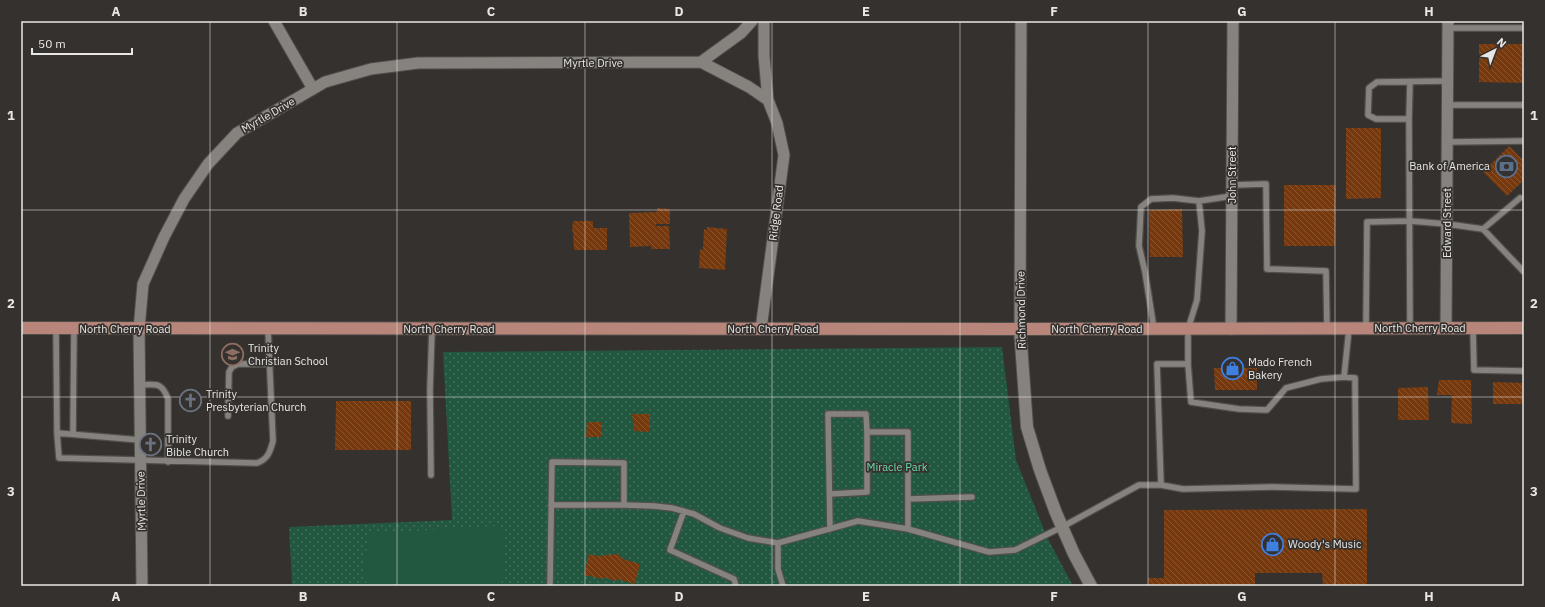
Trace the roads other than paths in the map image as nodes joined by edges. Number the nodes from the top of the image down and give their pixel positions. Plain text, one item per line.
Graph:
1 (274, 21) edge
2 (752, 21) edge
3 (764, 21) edge
4 (1021, 21) edge
5 (1233, 21) edge
6 (1448, 24) edge
7 (1524, 28) edge
8 (702, 62) junction
9 (1448, 81) junction
10 (1410, 82) junction
11 (313, 89) junction
12 (768, 100) junction
13 (1448, 105) junction
14 (1524, 105) edge
15 (1409, 118) junction
16 (1524, 141) edge
17 (1447, 142) junction
18 (1232, 184) junction
19 (1232, 196) junction
20 (1520, 198) dead end
21 (1200, 201) junction
22 (1410, 221) junction
23 (1447, 224) junction
24 (1483, 230) junction
25 (1524, 272) edge
26 (1366, 327) junction
27 (21, 328) edge
28 (56, 328) junction
29 (139, 328) junction
30 (1410, 328) junction
31 (1446, 328) junction
32 (1473, 328) junction
33 (1524, 328) edge
34 (74, 329) junction
35 (268, 329) junction
36 (432, 329) junction
37 (761, 329) junction
38 (1154, 329) junction
39 (1188, 329) junction
40 (1231, 329) junction
41 (1326, 329) junction
42 (1349, 329) junction
43 (1020, 330) junction
44 (270, 364) junction
45 (1188, 364) junction
46 (1524, 371) edge
47 (1344, 376) junction
48 (140, 385) junction
49 (228, 416) dead end
50 (867, 432) junction
51 (57, 433) junction
52 (73, 434) junction
53 (140, 440) junction
54 (140, 461) junction
55 (168, 462) junction
56 (431, 475) dead end
57 (1161, 485) junction
58 (830, 494) junction
59 (972, 497) dead end
60 (908, 499) junction
61 (552, 505) junction
62 (624, 505) junction
63 (684, 511) junction
64 (1062, 527) junction
65 (830, 529) junction
66 (908, 529) junction
67 (778, 542) junction
68 (142, 586) edge
69 (550, 586) edge
70 (736, 586) edge
71 (783, 586) edge
72 (1090, 586) edge

1 - 11 street
2 - 8 street
3 - 12 street, Ridge Road
4 - 43 street, Richmond Drive
5 - 18 street, John Street
6 - 7 lane
6 - 9 street, Edward Street
8 - 11 street, Myrtle Drive
8 - 12 street
9 - 10 lane
9 - 13 street, Edward Street
10 - 15 lane
10 - 15 lane
11 - 29 street, Myrtle Drive
12 - 37 street, Ridge Road
13 - 14 lane
13 - 17 street, Edward Street
15 - 22 lane
16 - 17 lane
17 - 23 street, Edward Street
18 - 19 street, John Street
18 - 41 lane
19 - 21 lane
19 - 40 street, John Street
20 - 24 lane
21 - 38 lane
21 - 39 lane
22 - 23 lane
22 - 26 lane
22 - 30 lane
23 - 24 lane
23 - 31 street, Edward Street
24 - 25 lane
26 - 30 main road, North Cherry Road
26 - 42 main road, North Cherry Road
27 - 28 main road, North Cherry Road
28 - 34 main road, North Cherry Road
28 - 51 lane
29 - 34 main road, North Cherry Road
29 - 35 main road, North Cherry Road
29 - 48 street, Myrtle Drive
30 - 31 main road, North Cherry Road
31 - 32 main road, North Cherry Road
32 - 33 main road, North Cherry Road
32 - 46 lane
34 - 52 lane
35 - 36 main road, North Cherry Road
35 - 44 lane
36 - 37 main road, North Cherry Road
36 - 56 lane
37 - 43 main road, North Cherry Road
38 - 39 main road, North Cherry Road
38 - 43 main road, North Cherry Road
39 - 40 main road, North Cherry Road
39 - 45 lane
40 - 41 main road, North Cherry Road
41 - 42 main road, North Cherry Road
42 - 47 lane
43 - 64 street, Richmond Drive
44 - 49 lane
44 - 55 lane
45 - 47 lane
45 - 57 lane
47 - 57 lane
48 - 53 street, Myrtle Drive
48 - 55 lane
50 - 58 lane
50 - 58 lane
50 - 60 lane
51 - 52 lane
51 - 54 lane
52 - 53 lane
53 - 54 street, Myrtle Drive
54 - 55 lane
54 - 68 street, Myrtle Drive
57 - 64 lane
58 - 65 lane
59 - 60 lane
60 - 66 lane
61 - 62 lane
61 - 62 lane
61 - 69 lane
62 - 63 lane
63 - 67 lane
63 - 70 lane
64 - 66 lane
64 - 72 street, Richmond Drive
65 - 66 lane
65 - 67 lane
67 - 71 lane

